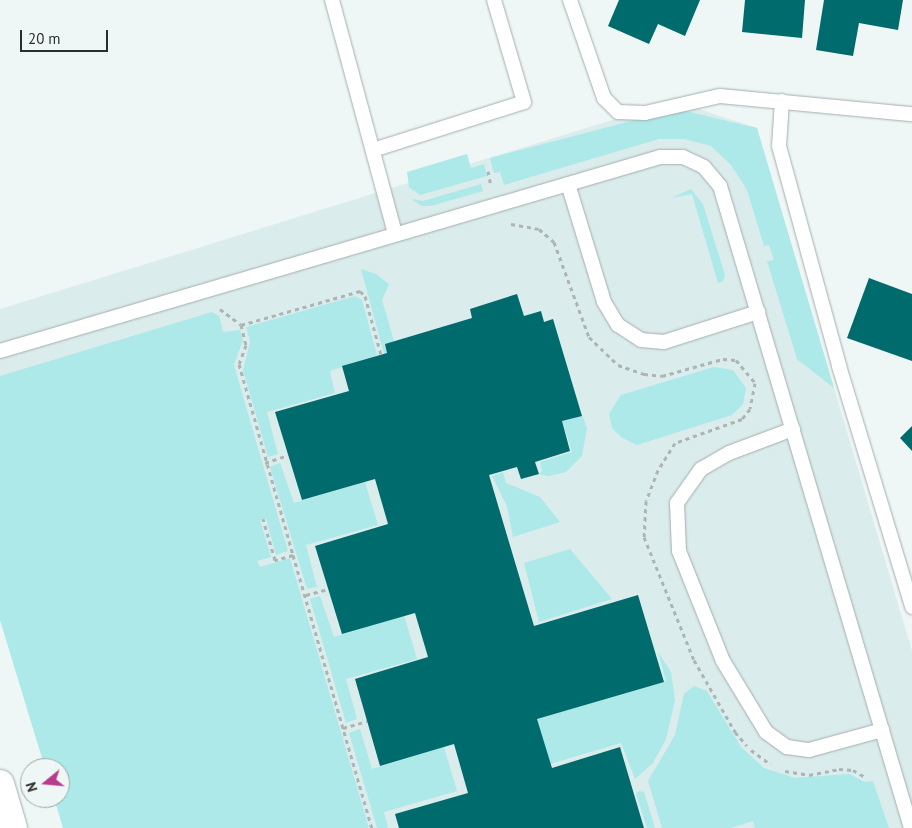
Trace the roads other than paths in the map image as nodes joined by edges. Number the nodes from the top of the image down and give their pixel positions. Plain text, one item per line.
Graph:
1 (332, 0) edge
2 (494, 0) edge
3 (570, 0) edge
4 (782, 101) junction
5 (912, 114) edge
6 (373, 150) junction
7 (568, 184) junction
8 (395, 234) junction
9 (758, 312) junction
10 (0, 351) edge
11 (793, 430) junction
12 (912, 607) edge
13 (882, 730) junction
14 (0, 784) edge
15 (13, 828) edge
16 (911, 828) edge

1 - 6 lane
2 - 6 lane
3 - 4 lane
4 - 5 lane
4 - 12 lane
6 - 8 lane
7 - 8 lane
7 - 9 lane
7 - 9 lane
8 - 10 lane
9 - 11 lane
11 - 13 lane
11 - 13 lane
13 - 16 lane
14 - 15 main road

